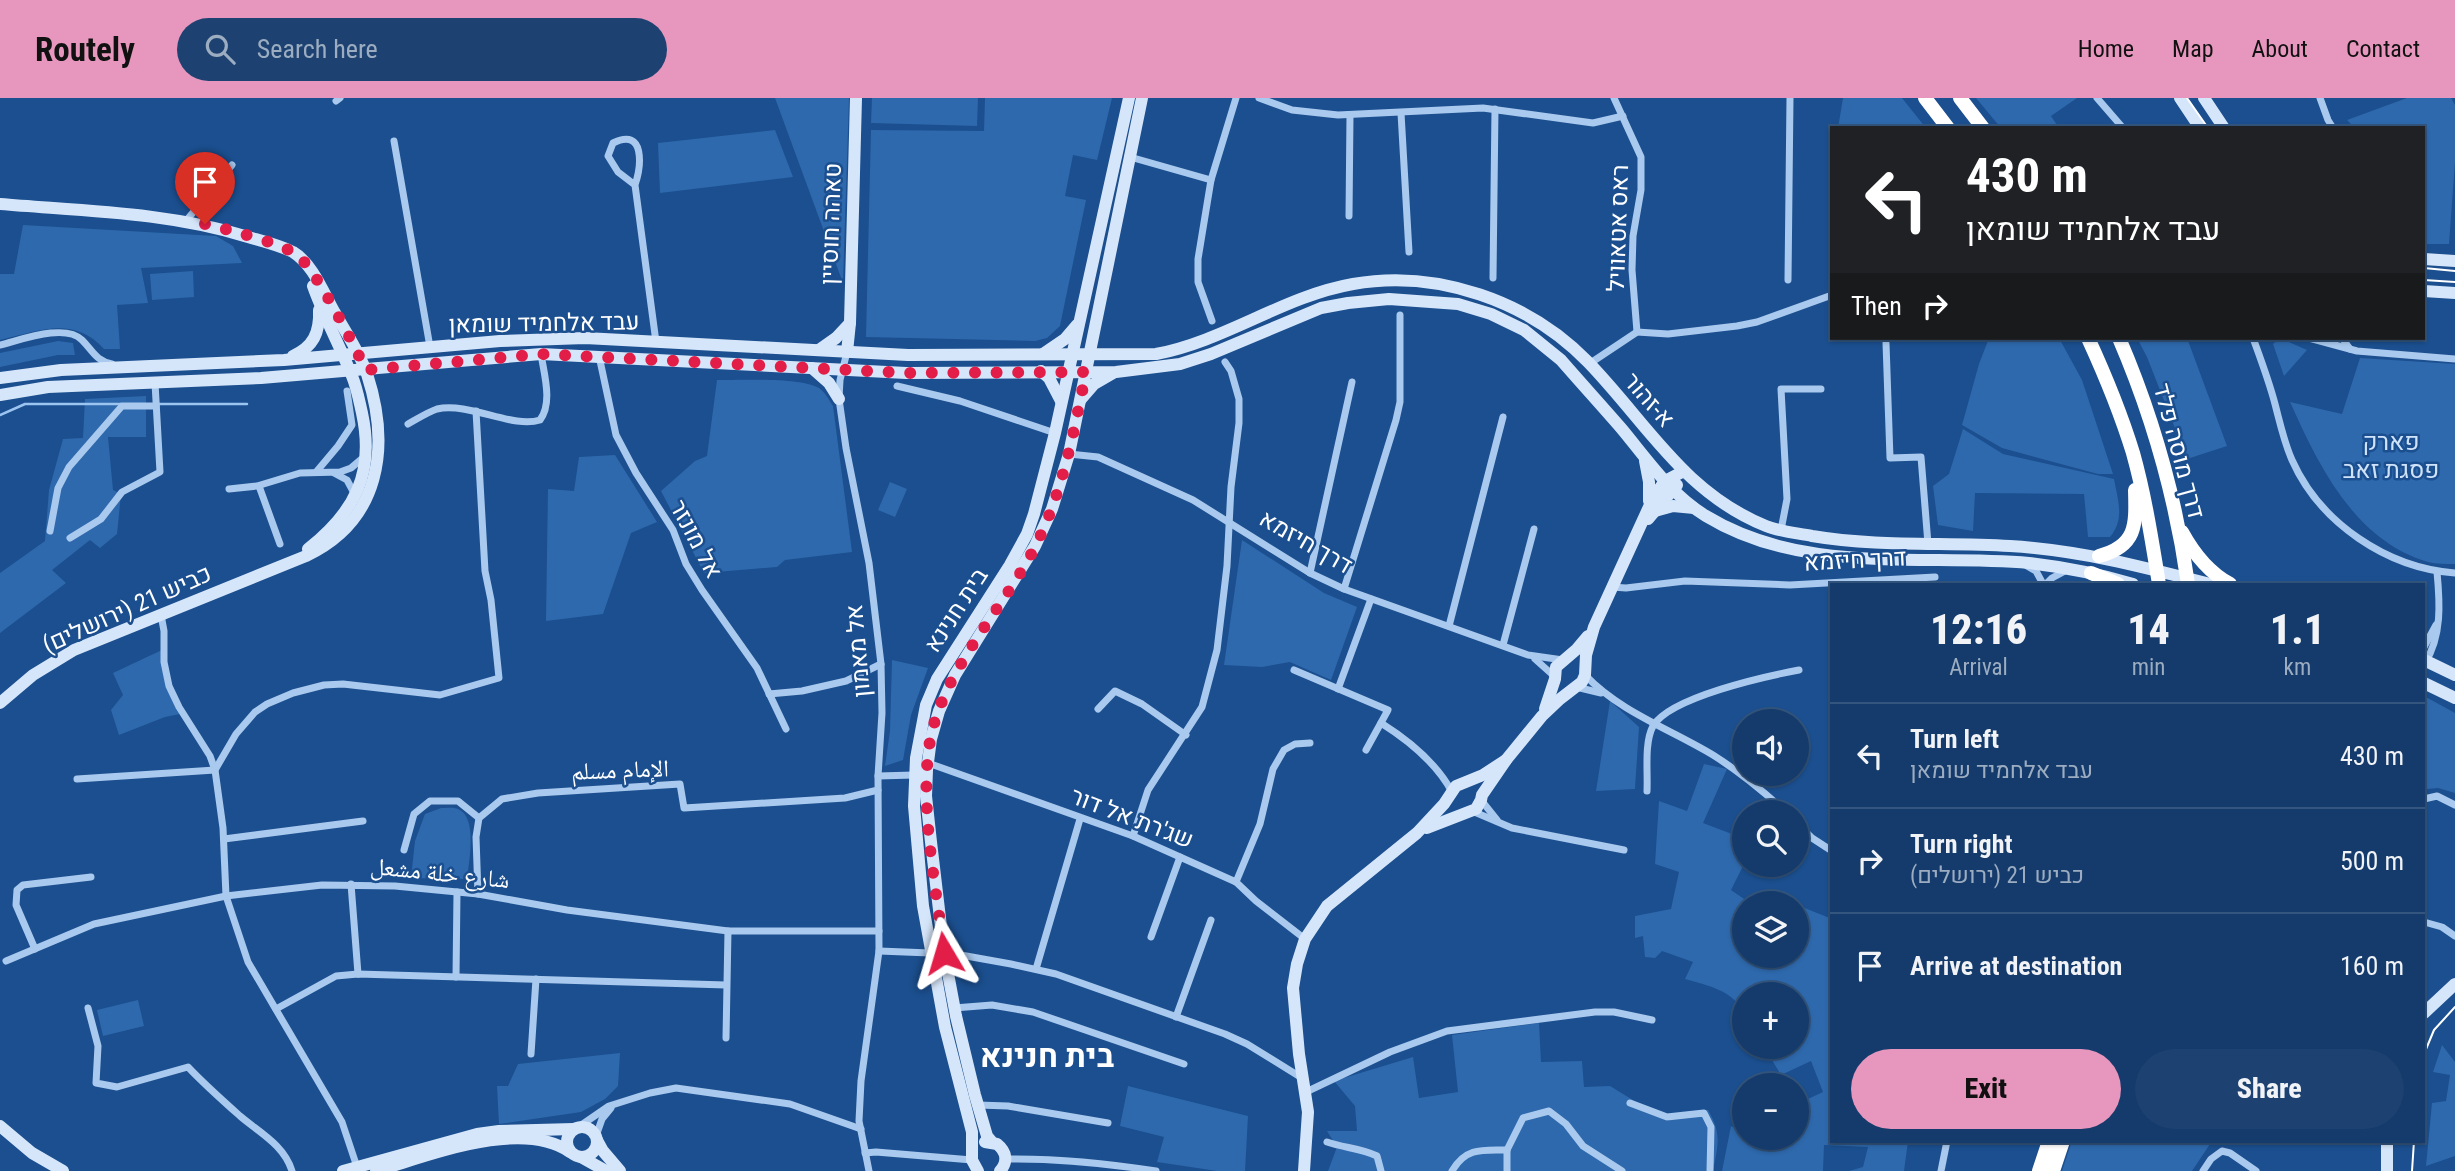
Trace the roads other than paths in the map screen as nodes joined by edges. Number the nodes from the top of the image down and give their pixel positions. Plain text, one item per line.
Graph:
1 (856, 98) edge
2 (1129, 98) edge
3 (1142, 98) edge
4 (1236, 98) edge
5 (1259, 98) edge
6 (1614, 98) edge
7 (1790, 98) edge
8 (1925, 98) edge
9 (1960, 98) edge
10 (2097, 98) edge
11 (2180, 98) edge
12 (2204, 98) edge
13 (2320, 98) edge
14 (1495, 109) junction
15 (1401, 113) junction
16 (1350, 115) junction
17 (1623, 116) junction
18 (1946, 126) edge
19 (1981, 126) edge
20 (2121, 126) edge
21 (2199, 126) edge
22 (2223, 126) edge
23 (2332, 126) edge
24 (394, 141) dead end
25 (1130, 157) junction
26 (232, 165) dead end
27 (1211, 180) junction
28 (635, 185) junction
29 (0, 204) edge
30 (1349, 216) dead end
31 (186, 221) junction
32 (1409, 252) dead end
33 (2425, 259) edge
34 (2455, 261) edge
35 (305, 263) junction
36 (1493, 278) dead end
37 (1788, 280) dead end
38 (2425, 291) edge
39 (2455, 293) edge
40 (1830, 296) edge
41 (319, 303) junction
42 (1400, 315) dead end
43 (1212, 321) dead end
44 (1080, 322) junction
45 (850, 323) junction
46 (1096, 325) junction
47 (1637, 332) junction
48 (2089, 340) edge
49 (2120, 340) edge
50 (2254, 340) edge
51 (2325, 340) edge
52 (2344, 340) edge
53 (656, 342) junction
54 (1886, 343) dead end
55 (0, 345) edge
56 (86, 346) junction
57 (430, 347) junction
58 (2354, 350) junction
59 (819, 351) junction
60 (847, 352) junction
61 (358, 354) junction
62 (541, 354) junction
63 (89, 355) dead end
64 (343, 355) junction
65 (1042, 355) junction
66 (1072, 355) junction
67 (599, 356) junction
68 (1090, 356) junction
69 (1122, 356) junction
70 (2455, 359) edge
71 (284, 360) junction
72 (83, 362) dead end
73 (1225, 362) dead end
74 (1589, 364) junction
75 (134, 368) junction
76 (811, 368) junction
77 (387, 369) junction
78 (61, 370) junction
79 (366, 370) junction
80 (842, 370) junction
81 (1041, 371) junction
82 (351, 372) junction
83 (1067, 372) junction
84 (1086, 372) junction
85 (1116, 372) junction
86 (0, 378) edge
87 (1353, 382) dead end
88 (155, 383) junction
89 (897, 386) dead end
90 (1821, 389) dead end
91 (347, 391) dead end
92 (0, 395) edge
93 (839, 399) junction
94 (1081, 399) junction
95 (373, 401) junction
96 (1061, 401) junction
97 (156, 406) junction
98 (476, 411) junction
99 (1503, 417) dead end
100 (408, 424) dead end
101 (1055, 433) junction
102 (367, 452) junction
103 (1069, 454) junction
104 (1644, 457) junction
105 (2134, 457) junction
106 (317, 471) junction
107 (1684, 471) junction
108 (330, 472) junction
109 (260, 486) junction
110 (1670, 486) junction
111 (229, 489) dead end
112 (354, 499) junction
113 (1695, 508) junction
114 (1652, 509) junction
115 (2175, 511) junction
116 (1229, 521) junction
117 (1534, 529) dead end
118 (1781, 530) junction
119 (50, 531) dead end
120 (70, 538) dead end
121 (280, 544) dead end
122 (1928, 544) junction
123 (2099, 556) junction
124 (2023, 563) junction
125 (278, 566) junction
126 (2069, 569) junction
127 (2437, 572) junction
128 (1310, 573) junction
129 (2091, 573) junction
130 (2455, 573) edge
131 (1935, 578) dead end
132 (2158, 578) edge
133 (2187, 581) edge
134 (2044, 583) edge
135 (2046, 583) edge
136 (2116, 583) edge
137 (2129, 583) edge
138 (2229, 583) edge
139 (1612, 587) junction
140 (1344, 589) junction
141 (1371, 599) junction
142 (161, 614) junction
143 (2439, 618) junction
144 (1449, 626) junction
145 (1594, 627) junction
146 (1503, 645) junction
147 (2425, 645) edge
148 (1528, 655) junction
149 (1565, 659) junction
150 (2425, 662) edge
151 (881, 664) junction
152 (1294, 670) dead end
153 (1799, 670) dead end
154 (1584, 671) junction
155 (2455, 675) edge
156 (1555, 678) junction
157 (2425, 683) edge
158 (1574, 688) junction
159 (1338, 689) junction
160 (769, 694) junction
161 (1608, 696) junction
162 (2455, 698) edge
163 (0, 703) edge
164 (1098, 709) dead end
165 (1542, 716) junction
166 (1381, 723) junction
167 (1654, 724) junction
168 (786, 729) dead end
169 (1186, 735) junction
170 (1310, 743) dead end
171 (1366, 750) dead end
172 (1506, 760) junction
173 (928, 763) junction
174 (1435, 767) junction
175 (215, 770) junction
176 (914, 775) junction
177 (878, 776) junction
178 (77, 779) dead end
179 (1466, 782) junction
180 (878, 790) junction
181 (1647, 791) dead end
182 (1452, 793) junction
183 (1482, 798) junction
184 (2425, 799) edge
185 (1771, 800) edge
186 (2455, 805) edge
187 (1469, 811) junction
188 (479, 818) junction
189 (1080, 819) junction
190 (363, 821) dead end
191 (1503, 825) junction
192 (1417, 833) junction
193 (1809, 835) edge
194 (1133, 836) junction
195 (224, 839) junction
196 (404, 850) dead end
197 (1624, 850) dead end
198 (1830, 850) edge
199 (1180, 857) junction
200 (91, 877) dead end
201 (1236, 882) junction
202 (351, 884) junction
203 (457, 892) junction
204 (478, 894) junction
205 (226, 896) junction
206 (1211, 920) dead end
207 (2425, 922) edge
208 (727, 931) junction
209 (879, 931) junction
210 (2455, 936) edge
211 (1151, 937) dead end
212 (1305, 939) junction
213 (35, 948) junction
214 (879, 951) junction
215 (930, 953) junction
216 (944, 953) junction
217 (6, 961) dead end
218 (1036, 969) junction
219 (358, 975) junction
220 (456, 977) junction
221 (536, 979) junction
222 (2455, 984) edge
223 (726, 985) junction
224 (2439, 998) junction
225 (88, 1008) dead end
226 (954, 1008) junction
227 (276, 1009) junction
228 (2425, 1012) edge
229 (1176, 1017) junction
230 (2425, 1019) edge
231 (1653, 1020) dead end
232 (726, 1038) dead end
233 (531, 1054) dead end
234 (1184, 1064) dead end
235 (1303, 1078) junction
236 (1306, 1092) junction
237 (624, 1101) junction
238 (1630, 1103) dead end
239 (978, 1105) junction
240 (1108, 1123) dead end
241 (0, 1126) edge
242 (576, 1129) junction
243 (861, 1129) junction
244 (596, 1138) junction
245 (992, 1142) junction
246 (1327, 1143) dead end
247 (1947, 1143) edge
248 (2048, 1143) edge
249 (2062, 1143) edge
250 (2387, 1143) edge
251 (2393, 1143) edge
252 (1507, 1150) junction
253 (865, 1153) junction
254 (576, 1155) junction
255 (976, 1165) edge
256 (357, 1167) junction
257 (1003, 1167) edge
258 (64, 1171) edge
259 (292, 1171) edge
260 (343, 1171) edge
261 (375, 1171) edge
262 (606, 1171) edge
263 (620, 1171) edge
264 (869, 1171) edge
265 (1156, 1171) edge
266 (1304, 1171) edge
267 (1381, 1171) edge
268 (1452, 1171) edge
269 (1507, 1171) edge
270 (1622, 1171) edge
271 (1710, 1171) edge
272 (1941, 1171) edge
273 (2039, 1171) edge
274 (2053, 1171) edge
275 (2203, 1171) edge
276 (2256, 1171) edge
277 (2387, 1171) edge
278 (2393, 1171) edge

1 - 45 main road, טאהה חוסיין
2 - 44 main road, בית חנינא
3 - 25 main road, בית חנינא
4 - 27 street
5 - 16 street
6 - 17 street, ראס אטאוויל
7 - 37 street
8 - 18 highway
9 - 19 highway
10 - 20 street
11 - 21 main road
12 - 22 main road
13 - 23 street
14 - 15 street
14 - 17 street
14 - 36 street
15 - 16 street
15 - 32 street
16 - 30 street
17 - 47 street, ראס אטאוויל
24 - 57 street
25 - 27 street
25 - 46 main road, בית חנינא
26 - 31 street
27 - 43 street
28 - 28 street
28 - 53 street
29 - 31 main road, כביש 21 (ירושלים)
31 - 35 main road, כביש 21 (ירושלים)
33 - 34 main road
35 - 41 main road, כביש 21 (ירושלים)
35 - 61 main road, כביש 21 (ירושלים)
38 - 39 main road
40 - 47 street
41 - 64 main road, כביש 21 (ירושלים)
41 - 71 main road
42 - 140 street
44 - 65 main road
44 - 66 main road, בית חנינא
45 - 59 main road
45 - 60 main road, טאהה חוסיין
46 - 68 main road, בית חנינא
46 - 69 main road
47 - 74 street
48 - 105 highway, דרך מוסה פלד
49 - 115 highway, דרך מוסה פלד
50 - 127 street
51 - 58 street
52 - 58 street
53 - 57 main road, עבד אלחמיד שומאן
53 - 59 main road, עבד אלחמיד שומאן
54 - 122 street
55 - 56 street
56 - 63 street
56 - 75 street
57 - 61 main road, עבד אלחמיד שומאן
58 - 70 street
59 - 60 main road, עבד אלחמיד שומאן
60 - 65 main road, עבד אלחמיד שומאן
60 - 80 street, אל מאמון
61 - 64 main road, עבד אלחמיד שומאן
61 - 79 main road, כביש 21 (ירושלים)
62 - 67 main road, עבד אלחמיד שומאן
62 - 77 main road, עבד אלחמיד שומאן
62 - 98 street
64 - 71 main road, עבד אלחמיד שומאן
64 - 82 main road, כביש 21 (ירושלים)
65 - 66 main road, עבד אלחמיד שומאן
66 - 68 main road, עבד אלחמיד שומאן
66 - 83 main road, בית חנינא
67 - 76 main road, עבד אלחמיד שומאן
67 - 160 street, אל מונזר
68 - 69 main road, א-זהור
68 - 84 main road, בית חנינא
69 - 74 main road, א-זהור
71 - 75 main road, עבד אלחמיד שומאן
72 - 78 street
73 - 116 street
74 - 107 main road, א-זהור
75 - 78 main road, עבד אלחמיד שומאן
76 - 80 main road, עבד אלחמיד שומאן
76 - 93 main road
77 - 79 main road, עבד אלחמיד שומאן
77 - 95 main road
78 - 86 main road, עבד אלחמיד שומאן
79 - 82 main road, עבד אלחמיד שומאן
79 - 95 main road, כביש 21 (ירושלים)
80 - 81 main road, עבד אלחמיד שומאן
80 - 93 street, אל מאמון
81 - 83 main road, עבד אלחמיד שומאן
81 - 96 main road
82 - 88 main road, עבד אלחמיד שומאן
82 - 102 main road, כביש 21 (ירושלים)
83 - 84 main road, א-זהור
83 - 96 main road, בית חנינא
84 - 85 main road, א-זהור
84 - 94 main road, בית חנינא
85 - 94 main road
85 - 104 main road, א-זהור
87 - 128 street
88 - 92 main road, עבד אלחמיד שומאן
88 - 97 street
89 - 101 street
90 - 118 street
91 - 106 street
93 - 151 street, אל מאמון
94 - 103 main road, בית חנינא
95 - 125 main road, כביש 21 (ירושלים)
96 - 101 main road, בית חנינא
97 - 119 street
97 - 120 street
98 - 100 street
98 - 175 street
99 - 144 street
101 - 176 main road, בית חנינא
102 - 108 street
102 - 112 main road, כביש 21 (ירושלים)
103 - 116 street, דרך חיזמא
103 - 173 main road, בית חנינא
104 - 110 main road, א-זהור
104 - 114 main road
105 - 123 highway
105 - 132 highway, דרך מוסה פלד
106 - 108 street
106 - 109 street
107 - 110 main road
107 - 118 main road, א-זהור
108 - 112 street
109 - 111 street
109 - 121 street
110 - 113 main road, א-זהור
110 - 114 main road
112 - 125 main road, כביש 21 (ירושלים)
113 - 114 main road
113 - 124 main road, א-זהור
114 - 139 main road
115 - 133 highway, דרך מוסה פלד
115 - 138 highway
116 - 128 street, דרך חיזמא
116 - 169 street
117 - 146 street
118 - 122 main road, א-זהור
122 - 123 main road, א-זהור
123 - 132 main road, א-זהור
124 - 126 main road, א-זהור
124 - 134 street
125 - 142 main road, כביש 21 (ירושלים)
126 - 129 main road, א-זהור
126 - 135 street
127 - 130 street
127 - 143 street
128 - 140 street, דרך חיזמא
129 - 136 highway
129 - 137 main road, א-זהור
131 - 139 street, דרך חיזמא
132 - 133 main road, א-זהור
139 - 145 main road
140 - 141 street, דרך חיזמא
141 - 144 street, דרך חיזמא
141 - 159 street
142 - 163 main road, כביש 21 (ירושלים)
142 - 175 street
143 - 147 street
143 - 150 street
144 - 146 street, דרך חיזמא
145 - 149 main road
145 - 154 main road
146 - 148 street, דרך חיזמא
148 - 149 street, דרך חיזמא
148 - 156 street, דרך חיזמא
149 - 154 main road
149 - 156 main road
150 - 155 main road
151 - 160 street
151 - 177 street, אל מאמון
152 - 159 street
153 - 167 street
154 - 158 main road
154 - 161 street
156 - 158 main road
156 - 165 main road
157 - 162 main road
158 - 161 street
158 - 165 main road
159 - 166 street
160 - 168 street, אל מונזר
161 - 167 street
164 - 169 street
165 - 172 main road
166 - 171 street
166 - 174 street
167 - 181 street
167 - 185 street
169 - 194 street
170 - 201 street
172 - 179 main road
172 - 183 main road
173 - 189 street, שג'רת אל דור
173 - 216 main road, בית חנינא
174 - 179 street
174 - 182 street
175 - 178 street
175 - 195 street
176 - 177 street
176 - 215 main road, בית חנינא
177 - 180 street, אל מאמון
179 - 182 main road
179 - 183 main road
180 - 188 street, الإمام مسلم
180 - 209 street, אל מאמון
182 - 187 main road
182 - 192 main road
183 - 187 main road
183 - 191 street
184 - 186 street
187 - 191 street
187 - 192 main road
188 - 196 street
188 - 204 street
189 - 194 street, שג'רת אל דור
189 - 218 street
190 - 195 street
191 - 197 street
192 - 212 main road
193 - 198 street
194 - 199 street, שג'רת אל דור
195 - 205 street
199 - 201 street, שג'רת אל דור
199 - 211 street
200 - 213 street
201 - 212 street, שג'רת אל דור
202 - 203 street, شارع خلة مشعل
202 - 205 street, شارع خلة مشعل
202 - 219 street
203 - 204 street, شارع خلة مشعل
203 - 220 street
204 - 208 street, شارع خلة مشعل
205 - 213 street, شارع خلة مشعل
205 - 227 street
206 - 229 street
207 - 210 street
208 - 209 street, شارع خلة مشعل
208 - 223 street
209 - 214 street, אל מאמון
212 - 235 main road
213 - 217 street, شارع خلة مشعل
214 - 215 street
214 - 243 street, אל מאמון
215 - 255 main road, בית חנינא
216 - 218 street
216 - 226 main road, בית חנינא
218 - 229 street
219 - 220 street
219 - 227 street
220 - 221 street
221 - 223 street
221 - 233 street
222 - 224 main road
223 - 232 street
224 - 228 main road
224 - 230 main road
225 - 259 street
226 - 234 street
226 - 239 main road, בית חנינא
227 - 256 street
229 - 235 street
231 - 236 street
235 - 236 main road
236 - 266 main road
237 - 242 street
237 - 243 street
237 - 244 street
238 - 271 street
239 - 240 street
239 - 245 main road, בית חנינא
241 - 258 main road
242 - 244 main road
242 - 254 main road
242 - 256 main road
243 - 253 street, אל מאמון
244 - 254 main road
244 - 263 main road
245 - 255 main road
245 - 257 main road, בית חנינא
246 - 267 street
247 - 272 street
248 - 273 highway
249 - 274 highway
250 - 277 main road
251 - 278 main road
252 - 268 street
252 - 269 street
252 - 270 street
253 - 255 street
253 - 264 street, אל מאמון
254 - 261 main road
254 - 262 main road
256 - 260 main road
257 - 265 street
275 - 276 street

